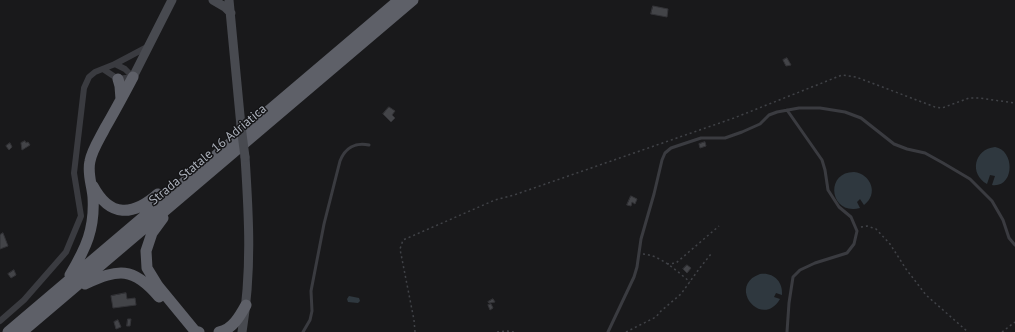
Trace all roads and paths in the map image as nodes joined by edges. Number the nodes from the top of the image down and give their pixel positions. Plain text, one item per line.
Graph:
1 (177, 0) edge
2 (213, 0) edge
3 (229, 0) edge
4 (399, 0) edge
5 (413, 0) edge
6 (170, 4) edge
7 (231, 14) junction
8 (150, 45) junction
9 (115, 64) junction
10 (103, 69) junction
11 (133, 77) junction
12 (118, 79) junction
13 (121, 99) junction
14 (1015, 103) edge
15 (787, 110) junction
16 (369, 145) dead end
17 (215, 156) junction
18 (92, 184) junction
19 (172, 204) junction
20 (719, 226) dead end
21 (856, 229) junction
22 (1015, 244) edge
23 (639, 254) junction
24 (712, 254) dead end
25 (667, 264) junction
26 (690, 282) junction
27 (70, 286) junction
28 (246, 305) junction
29 (0, 321) edge
30 (1015, 322) edge
31 (8, 332) edge
32 (22, 332) edge
33 (194, 332) edge
34 (219, 332) edge
35 (242, 332) edge
36 (303, 332) edge
37 (414, 332) edge
38 (497, 332) edge
39 (515, 332) edge
40 (608, 332) edge
41 (626, 332) edge
42 (787, 332) edge
43 (968, 332) edge
44 (1002, 332) edge

1 - 6 main road
2 - 7 main road
3 - 7 main road
4 - 17 highway, Strada Statale 16 Adriatica
5 - 19 highway, Strada Statale 16 Adriatica
6 - 8 main road
7 - 28 main road, bridge
8 - 9 street
8 - 11 main road
9 - 10 street
9 - 11 street
10 - 12 street
10 - 29 street
11 - 12 street
11 - 13 highway
12 - 13 highway
13 - 18 highway
14 - 37 path
15 - 21 lane
15 - 22 lane
15 - 23 lane
16 - 36 lane
17 - 18 highway
17 - 27 highway, Strada Statale 16 Adriatica
18 - 27 highway
19 - 27 highway, Strada Statale 16 Adriatica
19 - 33 highway
20 - 25 path
21 - 42 lane
21 - 43 path
23 - 25 path
23 - 40 lane
24 - 26 path
25 - 26 path
26 - 41 path
27 - 31 highway, Strada Statale 16 Adriatica
27 - 32 highway, Strada Statale 16 Adriatica
27 - 33 highway
28 - 34 highway
28 - 35 main road
30 - 44 path
38 - 39 path

